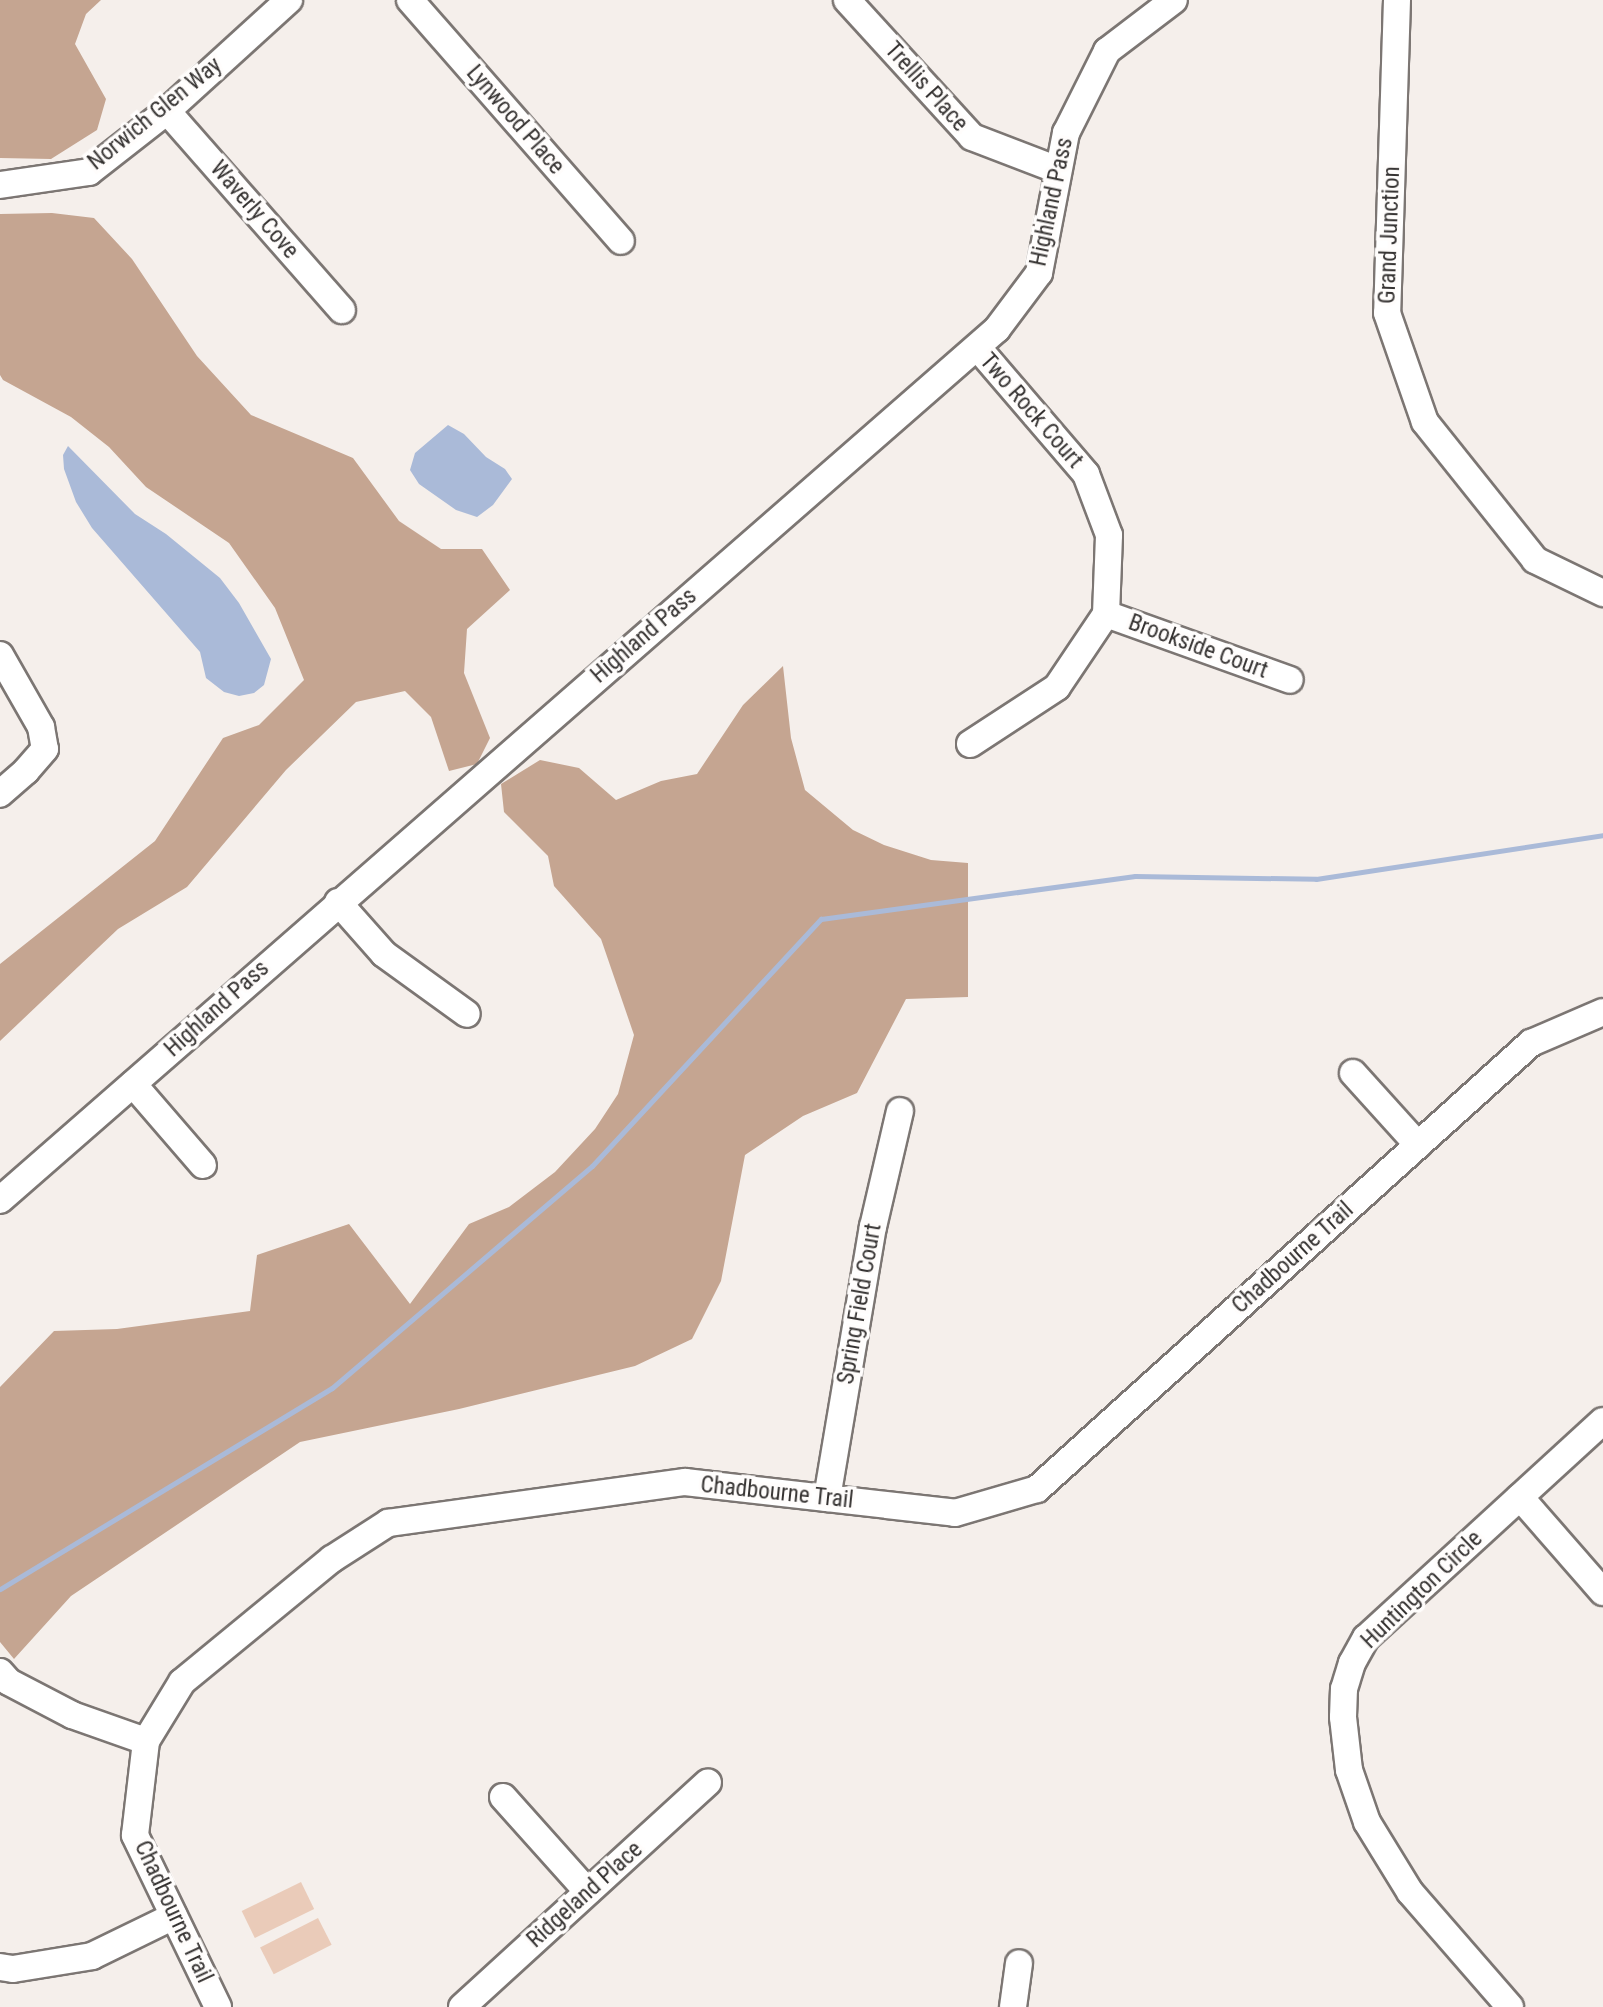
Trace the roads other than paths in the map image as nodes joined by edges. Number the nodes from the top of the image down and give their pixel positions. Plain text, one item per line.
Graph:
1 (289, 0) edge
2 (410, 0) edge
3 (847, 0) edge
4 (1174, 0) edge
5 (1396, 0) edge
6 (167, 111) junction
7 (1058, 170) junction
8 (0, 185) edge
9 (621, 241) dead end
10 (342, 310) dead end
11 (976, 347) junction
12 (1603, 593) edge
13 (1106, 614) junction
14 (0, 655) edge
15 (1290, 680) dead end
16 (970, 744) dead end
17 (0, 794) edge
18 (338, 902) junction
19 (1603, 1012) edge
20 (467, 1014) dead end
21 (1353, 1073) dead end
22 (133, 1084) junction
23 (900, 1111) dead end
24 (1418, 1145) junction
25 (203, 1165) dead end
26 (0, 1200) edge
27 (1603, 1421) edge
28 (1520, 1497) junction
29 (827, 1498) junction
30 (1603, 1592) edge
31 (0, 1672) edge
32 (146, 1741) junction
33 (709, 1782) dead end
34 (503, 1797) dead end
35 (588, 1892) junction
36 (174, 1916) junction
37 (1019, 1963) dead end
38 (0, 1967) edge
39 (218, 2007) edge
40 (462, 2007) edge
41 (1013, 2007) edge
42 (1510, 2007) edge

1 - 6 street, Norwich Glen Way
2 - 9 street, Lynwood Place
3 - 7 street, Trellis Place
4 - 7 street, Highland Pass
5 - 12 street, Grand Junction
6 - 8 street, Norwich Glen Way
6 - 10 street, Waverly Cove
7 - 11 street, Highland Pass
11 - 13 street, Two Rock Court
11 - 18 street, Highland Pass
13 - 15 street, Brookside Court
13 - 16 street
14 - 17 street
18 - 20 street
18 - 22 street, Highland Pass
19 - 24 street, Chadbourne Trail
21 - 24 street
22 - 25 street
22 - 26 street, Highland Pass
23 - 29 street, Spring Field Court
24 - 29 street, Chadbourne Trail
27 - 28 street, Huntington Circle
28 - 30 street
28 - 42 street, Huntington Circle
29 - 32 street, Chadbourne Trail
31 - 32 street
32 - 36 street, Chadbourne Trail
33 - 35 street, Ridgeland Place
34 - 35 street
35 - 40 street, Ridgeland Place
36 - 38 street
36 - 39 street, Chadbourne Trail
37 - 41 street

